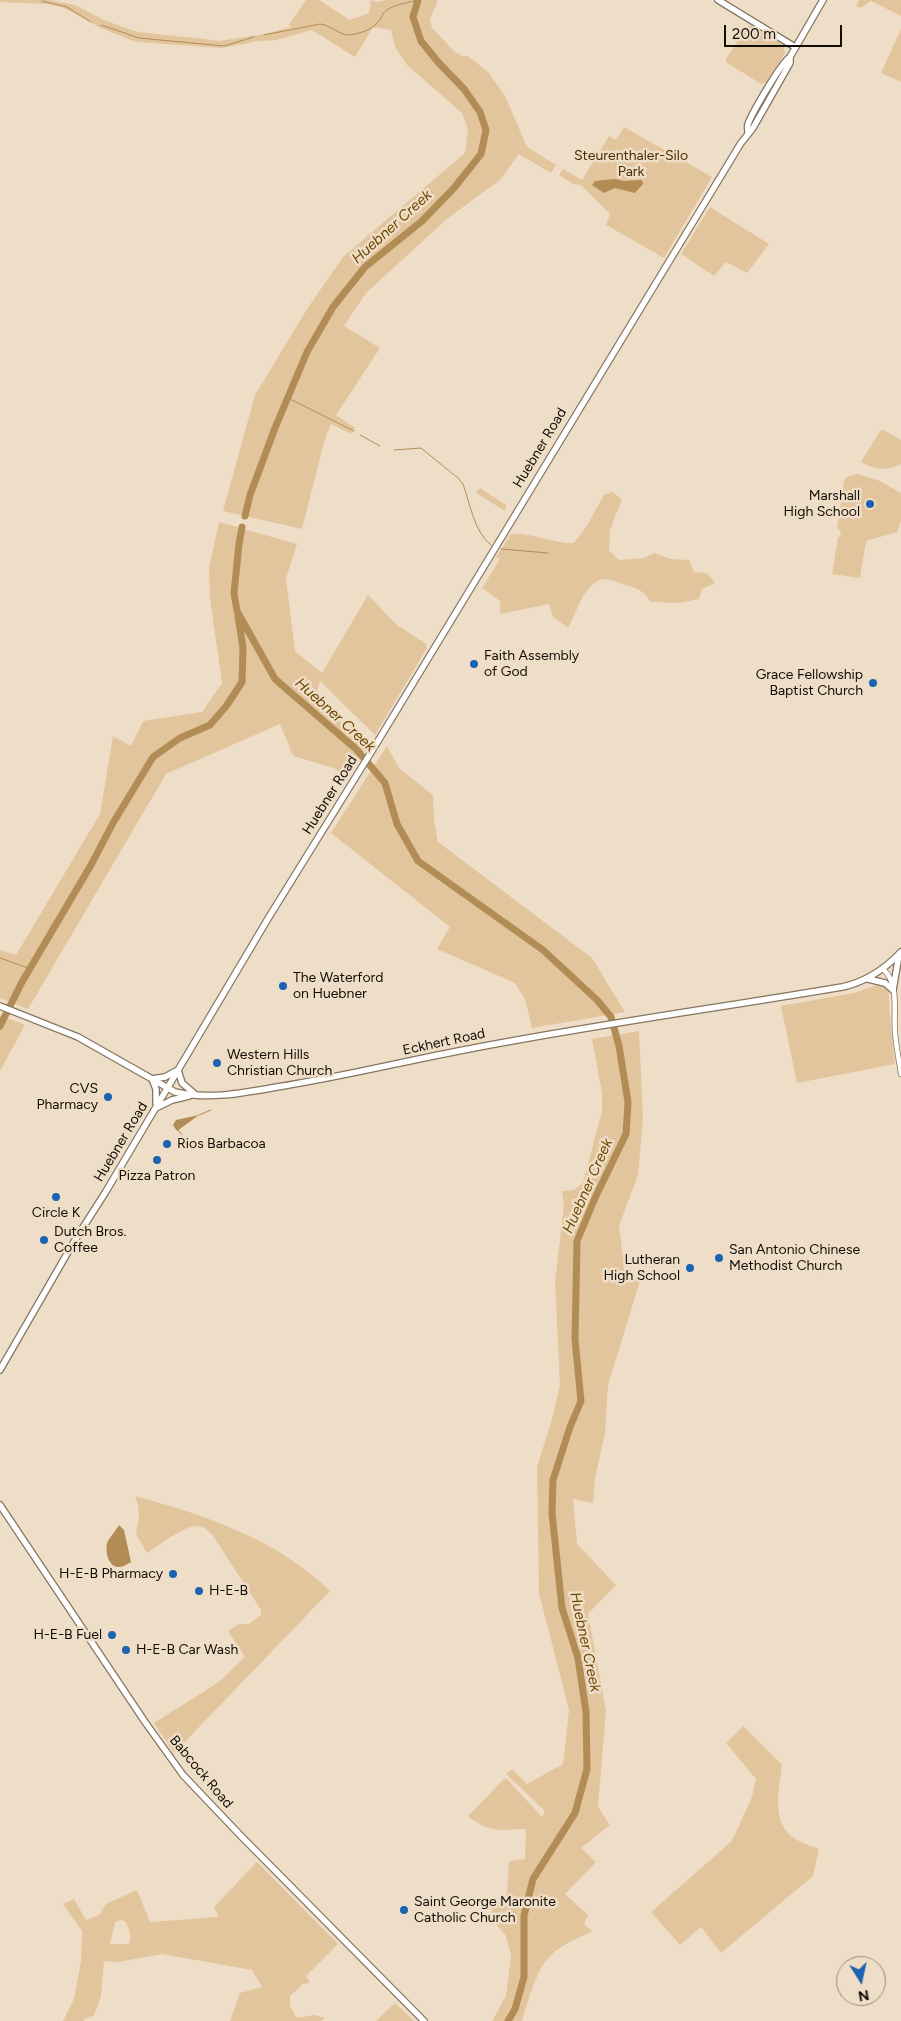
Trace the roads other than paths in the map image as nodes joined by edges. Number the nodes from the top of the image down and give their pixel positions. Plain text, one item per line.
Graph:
1 (718, 0) edge
2 (823, 0) edge
3 (795, 47) junction
4 (900, 953) edge
5 (883, 969) junction
6 (866, 979) junction
7 (893, 990) junction
8 (0, 1006) edge
9 (178, 1070) junction
10 (901, 1074) edge
11 (152, 1079) junction
12 (167, 1088) junction
13 (196, 1095) junction
14 (156, 1108) junction
15 (0, 1370) edge
16 (0, 1505) edge
17 (424, 2021) edge

1 - 3 main road
2 - 3 main road, Huebner Road
3 - 9 main road, Huebner Road
4 - 5 main road, Eckhert Road
4 - 7 main road
5 - 6 main road, Eckhert Road
5 - 7 street
6 - 7 main road
6 - 13 main road, Eckhert Road
7 - 10 street
8 - 11 main road, Eckhert Road
9 - 11 main road
9 - 12 main road, Huebner Road
9 - 13 main road
11 - 12 main road, Eckhert Road
11 - 14 main road
12 - 13 main road, Eckhert Road
12 - 14 main road, Huebner Road
13 - 14 main road
14 - 15 main road, Huebner Road
16 - 17 main road, Babcock Road

